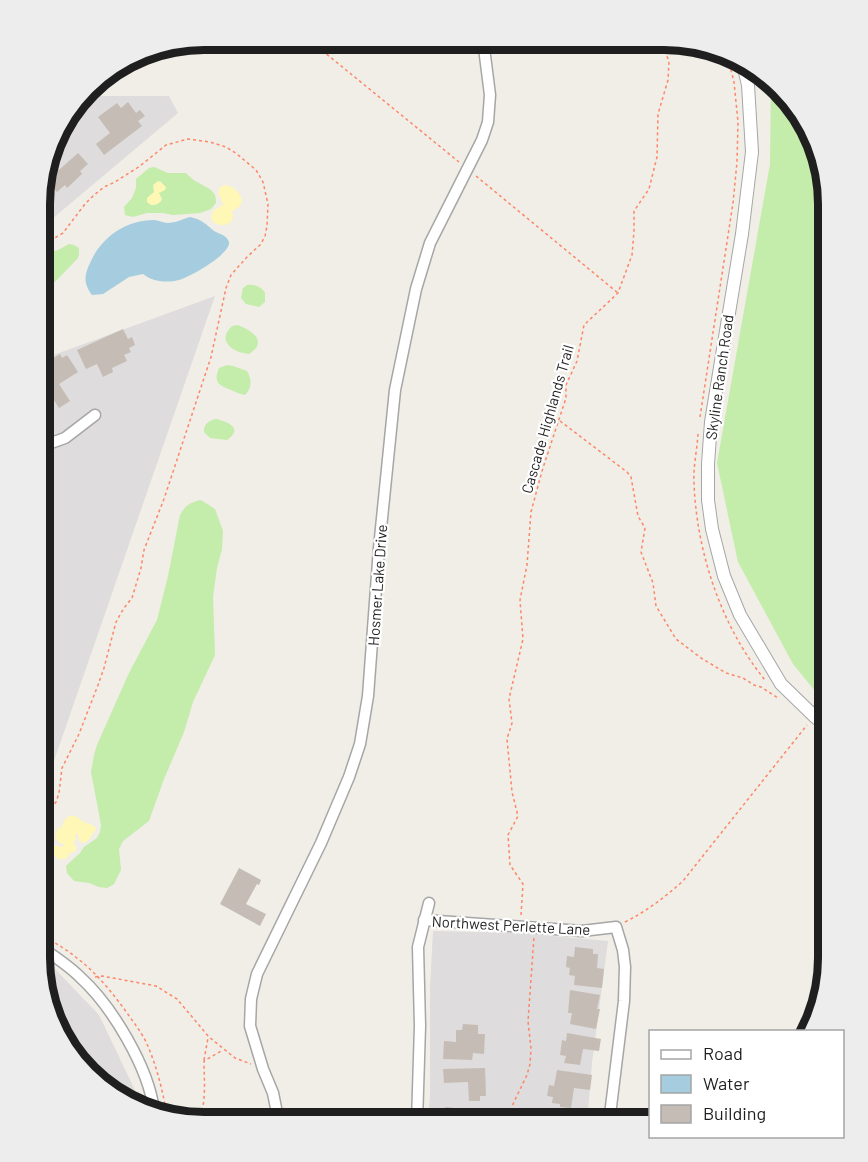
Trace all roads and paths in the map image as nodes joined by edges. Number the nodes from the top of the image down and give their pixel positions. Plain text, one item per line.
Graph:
1 (484, 50) edge
2 (664, 50) edge
3 (745, 72) edge
4 (50, 241) edge
5 (94, 415) dead end
6 (559, 420) junction
7 (50, 443) edge
8 (780, 699) dead end
9 (818, 710) edge
10 (814, 716) junction
11 (818, 719) edge
12 (50, 809) edge
13 (429, 903) dead end
14 (424, 920) junction
15 (520, 927) junction
16 (535, 927) junction
17 (616, 927) junction
18 (50, 953) edge
19 (82, 979) junction
20 (209, 1037) junction
21 (224, 1049) junction
22 (204, 1061) junction
23 (263, 1069) junction
24 (153, 1104) edge
25 (201, 1112) edge
26 (276, 1112) edge
27 (417, 1112) edge
28 (512, 1112) edge
29 (610, 1112) edge

1 - 23 street, Hosmer Lake Drive
2 - 6 path, Cascade Highlands Trail
3 - 10 street, Skyline Ranch Road
4 - 12 path
5 - 7 street
6 - 8 path
6 - 15 path, Cascade Highlands Trail
9 - 10 street
10 - 11 street, Skyline Ranch Road
10 - 17 path
13 - 14 street
14 - 15 street, Northwest Perlette Lane
14 - 27 street
15 - 16 street, Northwest Perlette Lane
16 - 17 street, Northwest Perlette Lane
16 - 28 path
17 - 29 street
18 - 19 street
19 - 20 path
19 - 24 street
20 - 21 path
20 - 22 path
21 - 22 path
21 - 23 path
22 - 25 path
23 - 26 street, Hosmer Lake Drive

